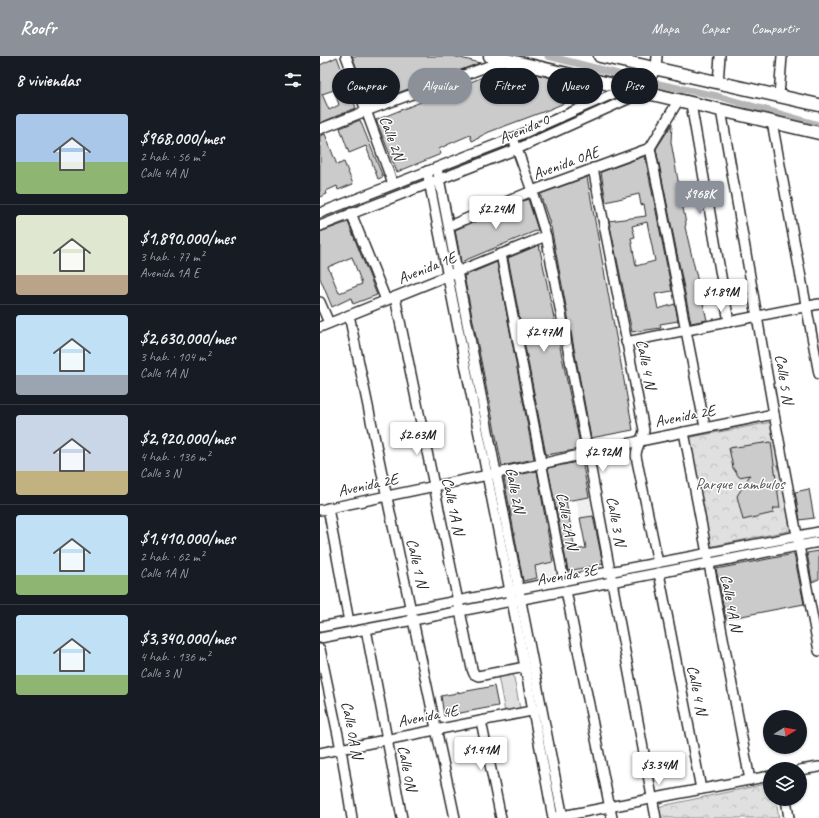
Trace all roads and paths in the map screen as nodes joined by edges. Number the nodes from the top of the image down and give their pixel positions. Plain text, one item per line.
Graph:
1 (346, 56) edge
2 (490, 56) edge
3 (600, 56) edge
4 (657, 56) edge
5 (720, 56) edge
6 (782, 56) edge
7 (505, 60) junction
8 (632, 68) edge
9 (653, 68) edge
10 (658, 76) edge
11 (611, 83) edge
12 (718, 83) junction
13 (658, 95) edge
14 (779, 96) junction
15 (611, 98) edge
16 (678, 101) junction
17 (617, 104) edge
18 (691, 104) junction
19 (819, 105) edge
20 (721, 110) junction
21 (366, 111) junction
22 (772, 122) junction
23 (320, 129) edge
24 (819, 133) edge
25 (513, 138) junction
26 (650, 148) junction
27 (517, 149) junction
28 (437, 168) junction
29 (593, 168) junction
30 (427, 171) junction
31 (440, 178) junction
32 (430, 182) junction
33 (393, 184) junction
34 (532, 191) junction
35 (320, 213) edge
36 (352, 213) junction
37 (320, 226) edge
38 (449, 226) junction
39 (546, 236) junction
40 (500, 254) junction
41 (458, 272) junction
42 (448, 275) junction
43 (391, 298) junction
44 (320, 302) edge
45 (819, 304) edge
46 (806, 306) junction
47 (349, 315) junction
48 (758, 317) junction
49 (729, 322) junction
50 (324, 325) edge
51 (686, 330) junction
52 (626, 342) junction
53 (819, 374) edge
54 (774, 414) junction
55 (705, 427) junction
56 (684, 432) junction
57 (641, 441) junction
58 (588, 453) junction
59 (541, 464) junction
60 (492, 474) junction
61 (434, 486) junction
62 (386, 496) junction
63 (324, 509) edge
64 (819, 532) edge
65 (798, 541) junction
66 (819, 542) edge
67 (706, 554) junction
68 (658, 563) junction
69 (708, 564) junction
70 (610, 572) junction
71 (659, 573) junction
72 (564, 581) junction
73 (612, 582) junction
74 (566, 591) junction
75 (515, 595) junction
76 (457, 601) junction
77 (412, 610) junction
78 (459, 611) junction
79 (414, 619) junction
80 (349, 622) junction
81 (320, 628) edge
82 (366, 629) junction
83 (320, 638) edge
84 (320, 649) edge
85 (819, 651) edge
86 (525, 667) junction
87 (542, 708) junction
88 (532, 710) junction
89 (481, 720) junction
90 (436, 730) junction
91 (386, 740) junction
92 (341, 749) junction
93 (320, 753) edge
94 (819, 767) edge
95 (807, 769) edge
96 (763, 777) edge
97 (750, 780) junction
98 (701, 789) junction
99 (652, 798) junction
100 (610, 806) junction
101 (787, 806) edge
102 (563, 817) edge
103 (352, 818) edge
104 (402, 818) edge
105 (454, 818) edge
106 (501, 818) edge
107 (553, 818) edge
108 (612, 818) edge
109 (656, 818) edge
110 (789, 818) edge

1 - 21 street, Calle 2N
2 - 7 main road
3 - 8 main road
4 - 9 street
5 - 12 street
6 - 14 street
7 - 11 main road
7 - 21 street
10 - 12 main road
12 - 14 main road
13 - 16 main road
14 - 19 main road
15 - 25 street, Avenida 0
16 - 18 main road
16 - 26 street
17 - 27 street, Avenida 0
18 - 20 main road
18 - 49 street
20 - 22 main road
20 - 48 street, Calle 5 N
21 - 23 street
21 - 33 street, Calle 2N
22 - 24 main road
22 - 46 street
25 - 27 street, Calle 3 N
25 - 28 street, Avenida 0
26 - 29 street, Avenida 0AE
26 - 51 street
27 - 31 street, Avenida 0
27 - 34 street, Calle 3 N
28 - 30 street, Avenida 0
28 - 31 street, Calle 2N
29 - 34 street, Avenida 0AE
29 - 52 street, Calle 4 N
30 - 32 street, Calle 2N
30 - 33 street, Avenida 0
31 - 32 street, Avenida 0
31 - 38 street, Calle 2N
32 - 36 street, Avenida 0
32 - 42 street, Calle 2N
33 - 35 street, Avenida 0
34 - 38 street, Avenida 0AE
34 - 39 street, Calle 3 N
36 - 37 street, Avenida 0
36 - 43 street, Calle 1A N
38 - 41 street, Calle 2N
39 - 40 street, Avenida 1E
39 - 58 street, Calle 3 N
40 - 41 street, Avenida 1E
40 - 59 street, Calle 2A N
41 - 42 street, Avenida 1E
41 - 60 street, Calle 2N
42 - 43 street, Avenida 1E
42 - 60 street, Calle 2N
43 - 47 street, Avenida 1E
43 - 61 street, Calle 1A N
44 - 50 street
45 - 46 street
46 - 48 street
46 - 53 street
47 - 50 street, Avenida 1E
47 - 62 street, Calle 1 N
48 - 49 street
48 - 54 street, Calle 5 N
49 - 51 street
51 - 52 street
51 - 55 street
52 - 57 street, Calle 4 N
54 - 55 street, Avenida 2E
54 - 65 street, Calle 5 N
55 - 56 street, Avenida 2E
56 - 57 street, Avenida 2E
56 - 67 street, Calle 4A N
57 - 58 street, Avenida 2E
57 - 68 street, Calle 4 N
58 - 59 street, Avenida 2E
58 - 70 street, Calle 3 N
59 - 60 street, Avenida 2E
59 - 72 street, Calle 2A N
60 - 61 street, Avenida 2E
60 - 75 street, Calle 2N
61 - 62 street, Avenida 2E
61 - 76 street, Calle 1A N
62 - 63 street, Avenida 2E
62 - 77 street, Calle 1 N
63 - 80 street
64 - 65 street, Avenida 3E
65 - 66 street, Avenida 3E
65 - 67 street, Avenida 3E
65 - 69 street, Avenida 3E
65 - 85 street, Calle 5 N
67 - 68 street, Avenida 3E
67 - 69 street, Calle 4A N
68 - 70 street, Avenida 3E
69 - 71 street, Avenida 3E
69 - 97 street, Calle 4A N
70 - 72 street, Avenida 3E
70 - 73 street, Calle 3 N
71 - 73 street, Avenida 3E
71 - 98 street, Calle 4 N
72 - 75 street, Avenida 3E
73 - 74 street, Avenida 3E
73 - 99 street, Calle 3 N
74 - 75 street, Avenida 3E
74 - 100 street
75 - 76 street, Avenida 3E
75 - 78 street, Avenida 3E
75 - 86 street, Calle 2N
75 - 87 street, Calle 2N
76 - 77 street, Avenida 3E
76 - 78 street, Calle 1A N
77 - 79 street, Calle 1 N
77 - 80 street, Avenida 3E
78 - 79 street, Avenida 3E
78 - 86 street, Calle 1A N
79 - 82 street, Avenida 3E
79 - 90 street, Calle 1 N
80 - 81 street, Avenida 3E
82 - 83 street, Avenida 3E
82 - 91 street, Calle 0N
84 - 92 street, Calle 0A N
86 - 88 street, Calle 2N
87 - 88 street, Avenida 4E
87 - 102 street, Calle 2N
88 - 89 street, Avenida 4E
88 - 107 street, Calle 2N
89 - 90 street, Avenida 4E
89 - 106 street
90 - 91 street, Avenida 4E
90 - 105 street, Calle 1 N
91 - 92 street, Avenida 4E
91 - 104 street, Calle 0N
92 - 93 street, Avenida 4E
92 - 103 street, Calle 0A N
94 - 95 street
96 - 97 street
97 - 98 street
98 - 99 street
99 - 100 street
99 - 109 street, Calle 3 N
100 - 102 street
100 - 108 street
101 - 110 street
102 - 107 street

